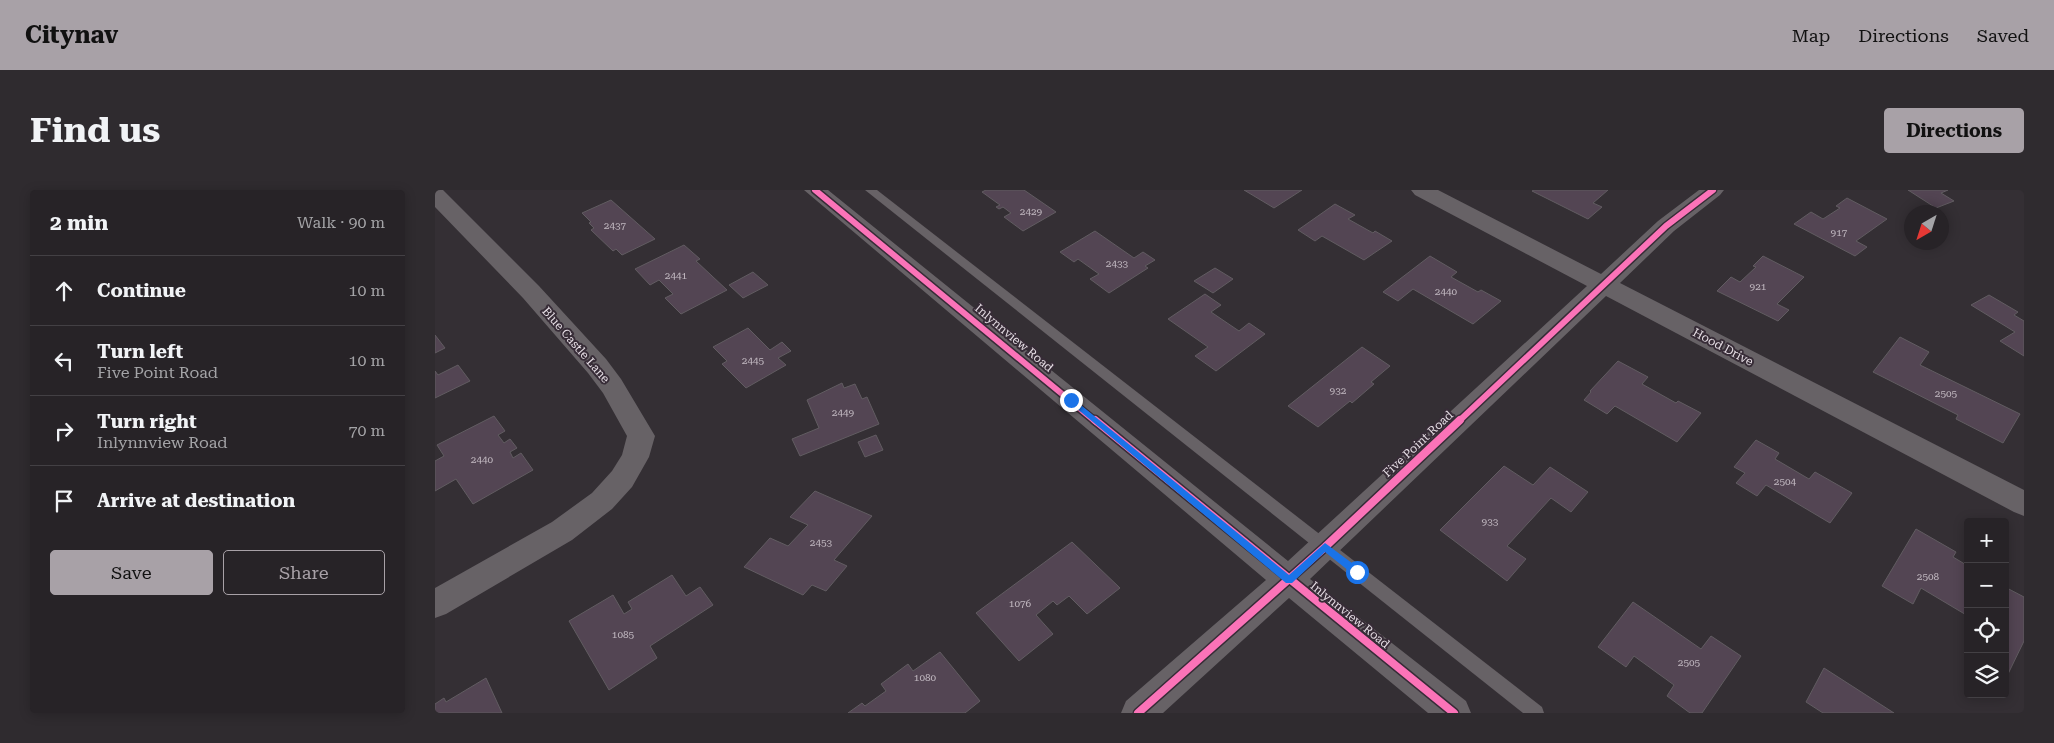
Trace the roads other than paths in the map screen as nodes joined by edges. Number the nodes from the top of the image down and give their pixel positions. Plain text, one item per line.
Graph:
1 (815, 190) edge
2 (870, 190) edge
3 (1422, 190) edge
4 (1713, 190) edge
5 (435, 195) edge
6 (1603, 285) junction
7 (2024, 504) edge
8 (1325, 547) junction
9 (1289, 580) junction
10 (435, 604) edge
11 (1138, 713) edge
12 (1454, 713) edge
13 (1536, 713) edge

1 - 9 street, Inlynnview Road
2 - 8 lane
3 - 6 street, Hood Drive
4 - 6 street, Five Point Road
5 - 10 street, Blue Castle Lane
6 - 7 street, Hood Drive
6 - 8 street, Five Point Road
8 - 9 street, Five Point Road
8 - 13 lane
9 - 11 street, Five Point Road
9 - 12 street, Inlynnview Road

